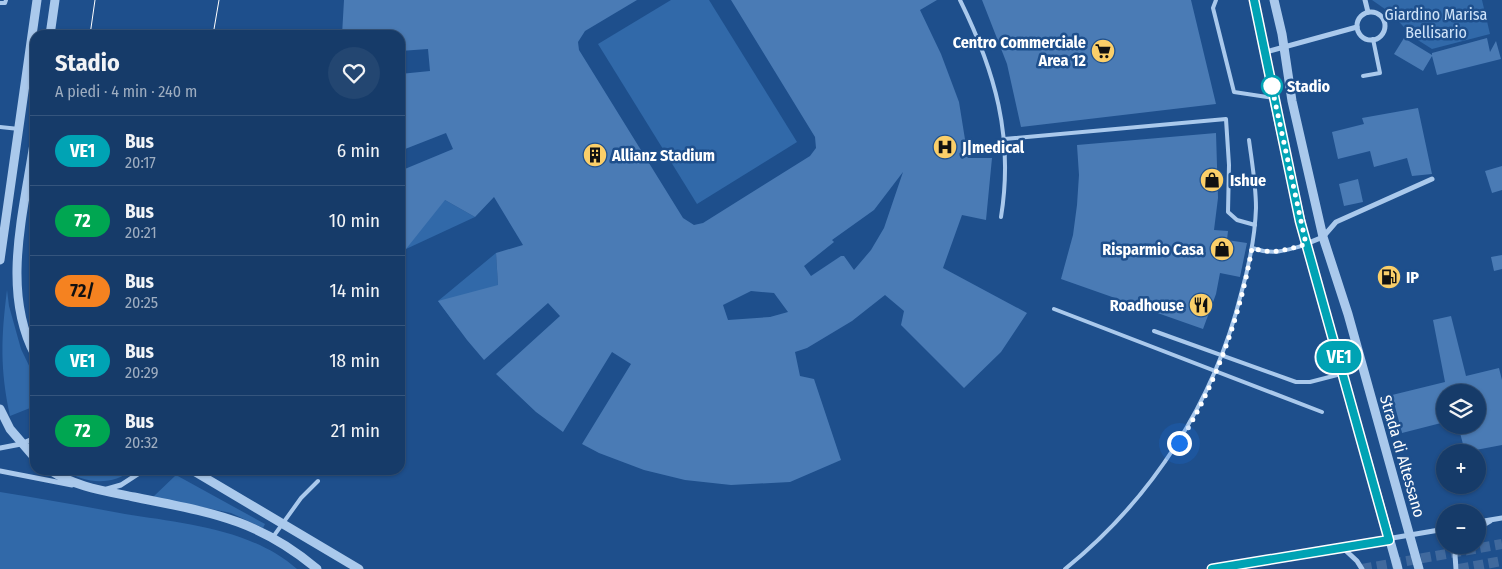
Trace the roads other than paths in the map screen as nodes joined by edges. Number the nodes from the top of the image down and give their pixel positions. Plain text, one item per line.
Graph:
1 (6, 0) edge
2 (37, 0) edge
3 (55, 0) edge
4 (960, 0) edge
5 (1216, 0) edge
6 (1254, 0) edge
7 (1274, 0) edge
8 (1365, 0) edge
9 (0, 2) edge
10 (1368, 12) junction
11 (1357, 27) junction
12 (34, 30) edge
13 (51, 30) edge
14 (1373, 39) junction
15 (1284, 46) junction
16 (1266, 52) junction
17 (30, 63) edge
18 (1363, 76) dead end
19 (1274, 98) junction
20 (0, 127) edge
21 (18, 129) junction
22 (1004, 139) junction
23 (1248, 140) dead end
24 (30, 175) edge
25 (1432, 179) dead end
26 (1001, 216) dead end
27 (1254, 225) junction
28 (1323, 237) junction
29 (1306, 244) junction
30 (1252, 248) junction
31 (0, 260) edge
32 (1054, 309) dead end
33 (1154, 331) dead end
34 (30, 342) edge
35 (1222, 356) junction
36 (1215, 372) junction
37 (1344, 374) junction
38 (0, 409) edge
39 (1322, 412) dead end
40 (30, 440) edge
41 (21, 444) junction
42 (0, 448) edge
43 (30, 453) edge
44 (0, 471) edge
45 (61, 475) edge
46 (133, 475) edge
47 (137, 475) edge
48 (201, 475) edge
49 (131, 479) junction
50 (318, 481) dead end
51 (97, 490) junction
52 (1502, 518) edge
53 (1495, 519) junction
54 (1486, 521) edge
55 (283, 523) junction
56 (1486, 524) edge
57 (1436, 531) edge
58 (1410, 535) junction
59 (273, 537) junction
60 (1389, 540) junction
61 (1343, 548) junction
62 (1456, 554) edge
63 (317, 569) edge
64 (359, 569) edge
65 (1065, 569) edge
66 (1212, 569) edge
67 (1362, 569) edge
68 (1398, 569) edge
69 (1419, 569) edge
70 (1456, 569) edge

1 - 9 lane
2 - 12 street
3 - 13 street
4 - 22 lane
5 - 19 lane
6 - 16 street
7 - 15 street, Strada di Altessano
8 - 10 street
10 - 11 street
10 - 14 street
11 - 14 street
11 - 15 street
14 - 18 lane
15 - 16 street
15 - 28 street, Strada di Altessano
16 - 19 street
17 - 21 street
19 - 29 street
20 - 21 lane
21 - 31 street
22 - 26 lane
22 - 27 lane
23 - 27 lane
24 - 34 street
25 - 28 street
27 - 30 lane
28 - 29 street
28 - 58 street, Strada di Altessano
29 - 30 lane
29 - 37 street
30 - 35 lane
32 - 36 lane
33 - 35 lane
35 - 36 lane
35 - 37 lane
36 - 39 lane
36 - 65 lane
37 - 60 street
38 - 41 street
40 - 41 street
41 - 42 street
41 - 43 street
44 - 51 street
45 - 51 street
46 - 49 street
47 - 49 street
48 - 55 street
49 - 51 street
50 - 55 lane
51 - 59 street
52 - 53 street
53 - 54 street
53 - 56 street
55 - 59 lane
55 - 64 street
57 - 58 street
58 - 60 street
58 - 69 street, Strada di Altessano
59 - 63 street
60 - 61 street
60 - 68 street
61 - 66 street
61 - 67 street
62 - 70 street

